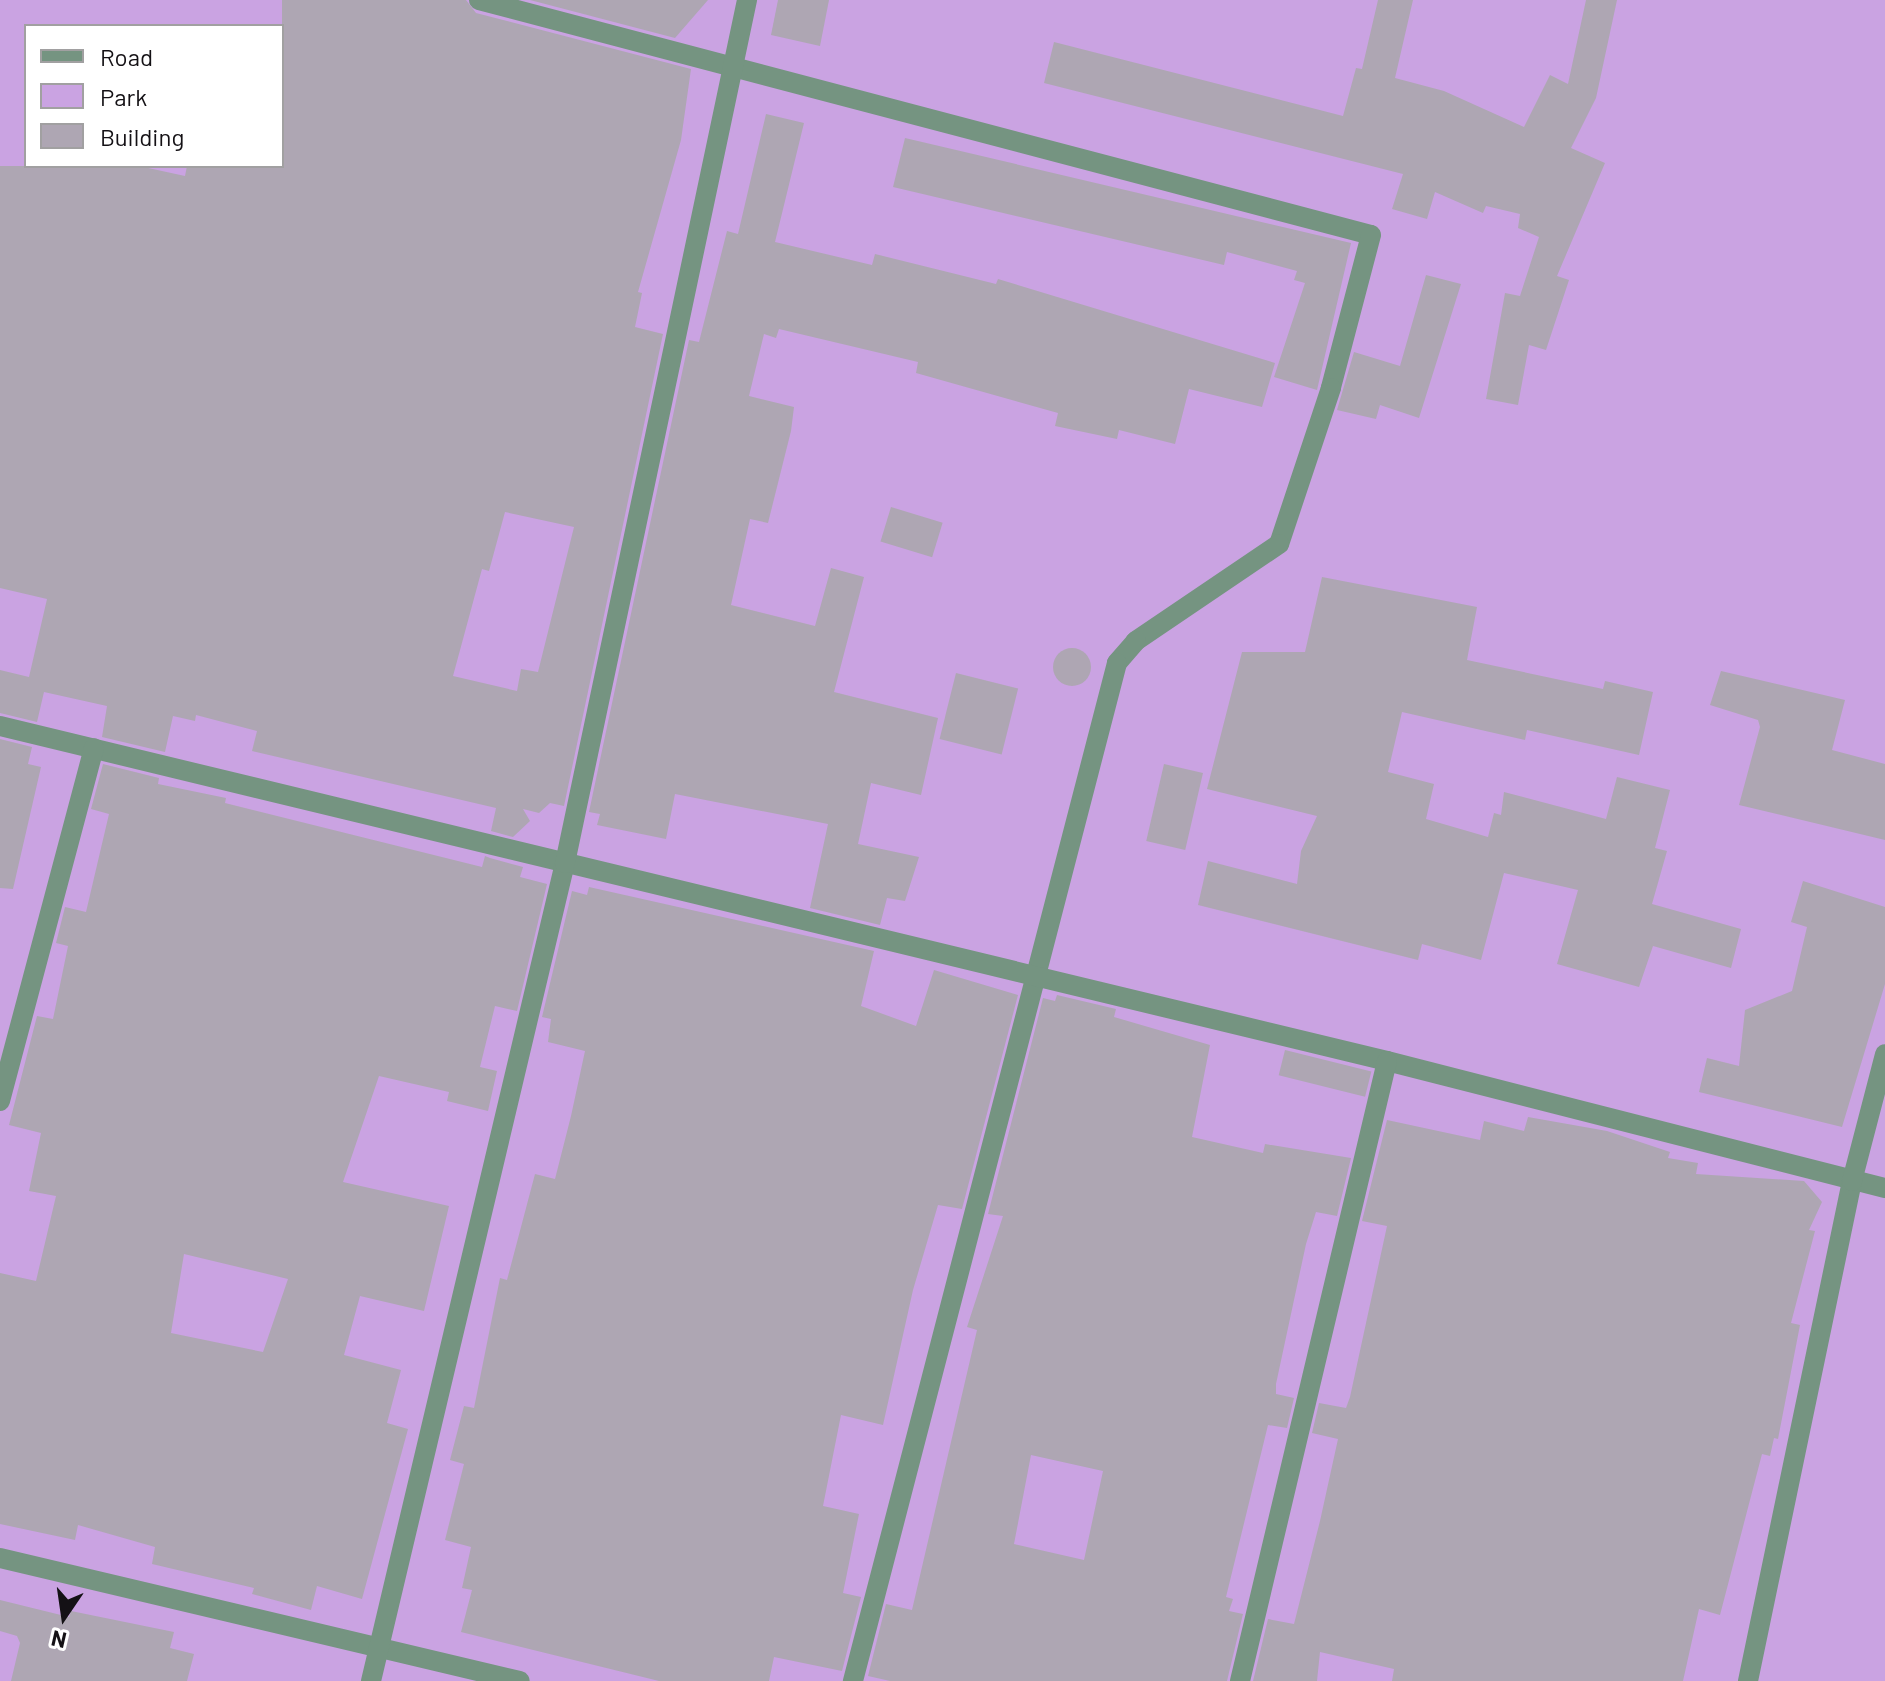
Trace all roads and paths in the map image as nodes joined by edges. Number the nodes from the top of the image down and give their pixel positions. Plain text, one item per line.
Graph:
1 (479, 0) edge
2 (747, 0) edge
3 (730, 67) junction
4 (0, 726) edge
5 (94, 748) junction
6 (565, 863) junction
7 (1034, 976) junction
8 (1885, 1054) edge
9 (1387, 1061) junction
10 (0, 1101) edge
11 (1852, 1181) junction
12 (1885, 1188) edge
13 (0, 1558) edge
14 (378, 1649) junction
15 (371, 1681) edge
16 (520, 1681) edge
17 (853, 1681) edge
18 (1240, 1681) edge
19 (1748, 1681) edge

1 - 3 street
2 - 3 street
3 - 6 street
3 - 7 street
4 - 5 street
5 - 6 street
5 - 10 street
6 - 7 street
6 - 14 street
7 - 9 street
7 - 17 street
8 - 11 street
9 - 11 street
9 - 18 street
11 - 12 street
11 - 19 street
13 - 14 street
14 - 15 street
14 - 16 street

